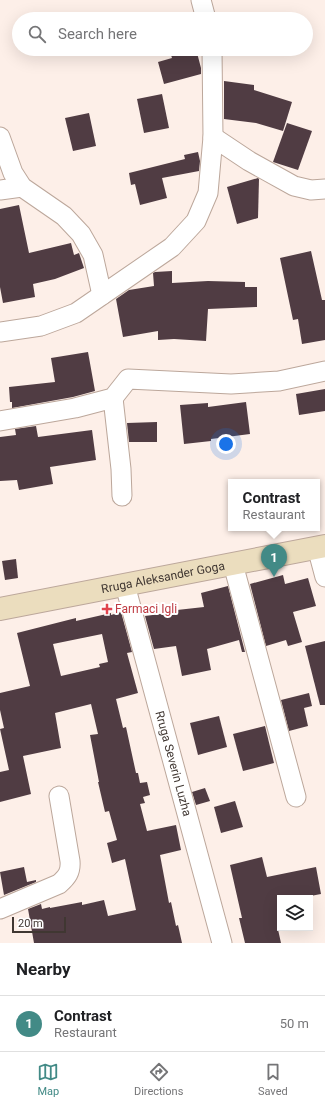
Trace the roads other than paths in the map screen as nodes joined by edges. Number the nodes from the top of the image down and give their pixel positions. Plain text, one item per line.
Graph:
1 (201, 0) edge
2 (204, 12) edge
3 (212, 56) edge
4 (0, 137) edge
5 (214, 137) junction
6 (22, 187) junction
7 (325, 189) edge
8 (0, 190) edge
9 (102, 295) junction
10 (0, 332) edge
11 (325, 371) edge
12 (113, 398) junction
13 (0, 421) edge
14 (122, 496) dead end
15 (321, 546) edge
16 (233, 564) junction
17 (325, 577) edge
18 (125, 585) junction
19 (0, 609) edge
20 (59, 796) dead end
21 (296, 797) dead end
22 (0, 909) edge
23 (222, 943) edge

1 - 2 street
3 - 5 street
4 - 6 street
5 - 7 street
5 - 9 street
6 - 8 street
6 - 9 street
9 - 10 street
11 - 12 street
12 - 13 street
12 - 14 street
15 - 16 main road, Rruga Aleksander Goga
15 - 17 street
16 - 18 main road, Rruga Aleksander Goga
16 - 21 street
18 - 19 main road, Rruga Aleksander Goga
18 - 23 street, Rruga Severin Luzha
20 - 22 street

